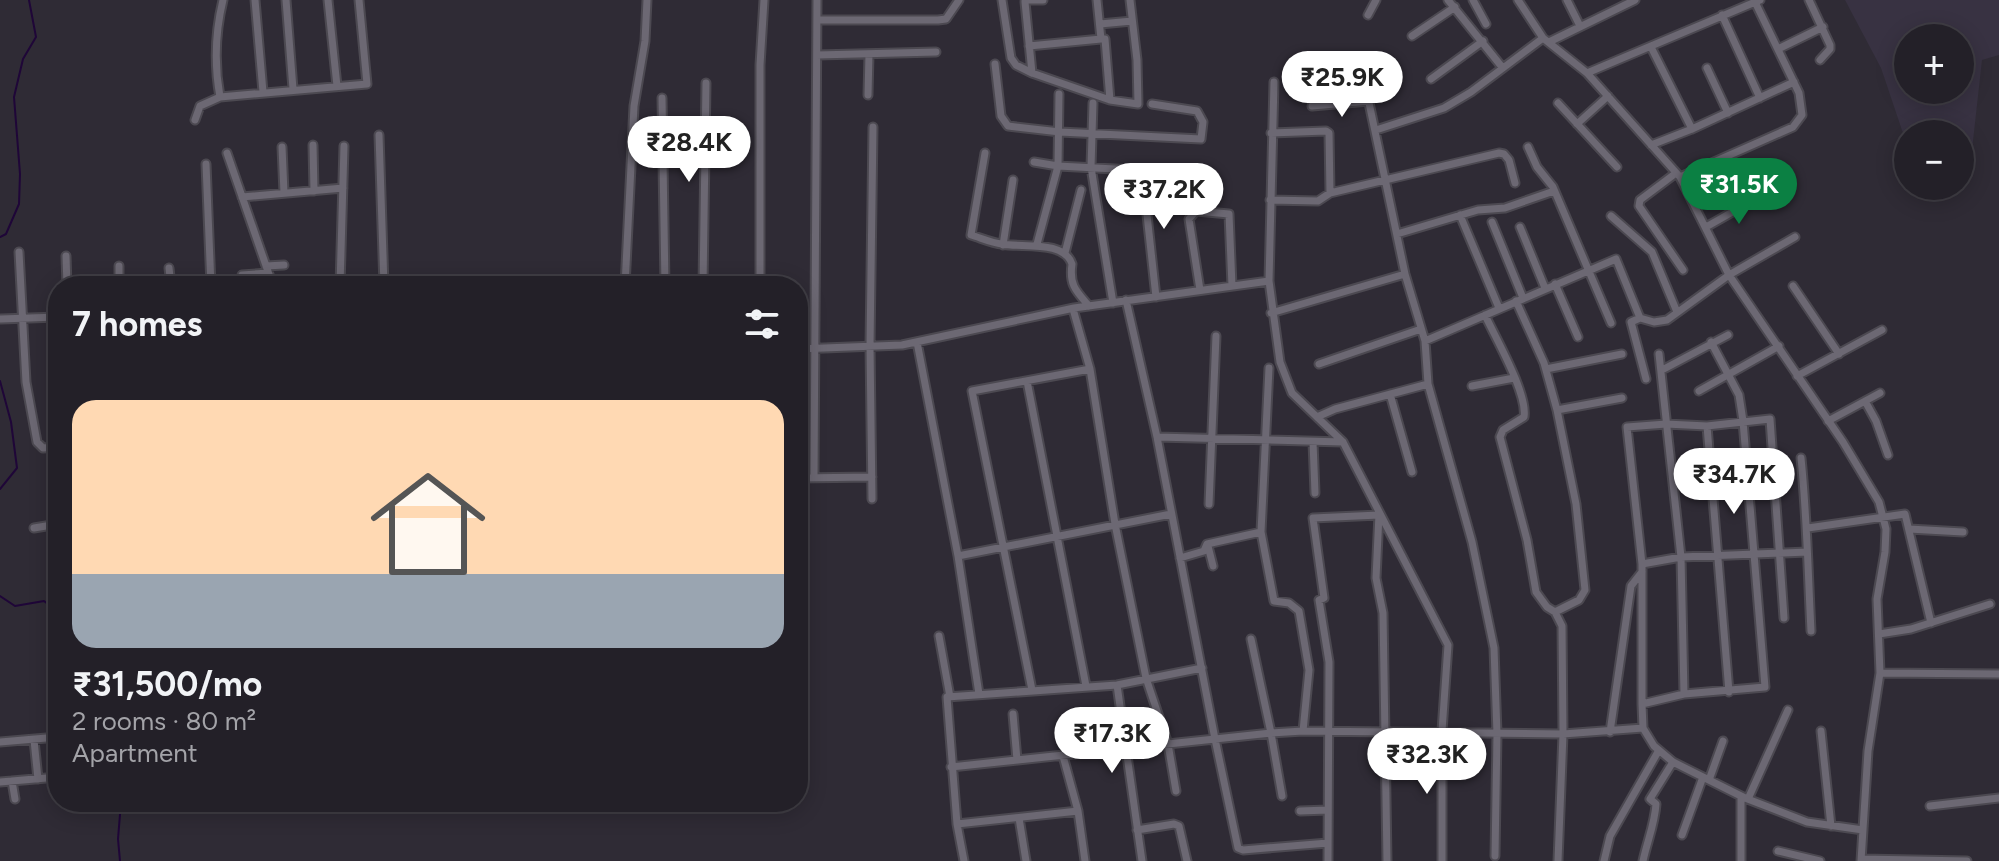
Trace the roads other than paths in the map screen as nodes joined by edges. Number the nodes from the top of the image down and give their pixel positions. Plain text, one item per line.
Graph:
1 (223, 0) edge
2 (255, 0) edge
3 (286, 0) edge
4 (328, 0) edge
5 (359, 0) edge
6 (647, 0) edge
7 (764, 0) edge
8 (817, 0) edge
9 (959, 0) edge
10 (1002, 0) edge
11 (1043, 0) edge
12 (1097, 0) edge
13 (1130, 0) edge
14 (1376, 0) edge
15 (1448, 0) edge
16 (1473, 0) edge
17 (1518, 0) edge
18 (1567, 0) edge
19 (1635, 0) edge
20 (1809, 0) edge
21 (1025, 1) edge
22 (1757, 1) edge
23 (1618, 3) edge
24 (1455, 7) junction
25 (1368, 15) dead end
26 (1722, 15) junction
27 (817, 20) junction
28 (1132, 21) junction
29 (1100, 24) junction
30 (1486, 24) dead end
31 (1580, 26) junction
32 (1823, 27) junction
33 (1412, 36) dead end
34 (1101, 39) junction
35 (1546, 40) junction
36 (1483, 41) junction
37 (1029, 46) junction
38 (1651, 47) junction
39 (1778, 49) junction
40 (936, 52) dead end
41 (869, 54) junction
42 (817, 55) junction
43 (1820, 60) dead end
44 (995, 64) dead end
45 (1502, 67) junction
46 (1707, 68) dead end
47 (1032, 73) junction
48 (1587, 73) junction
49 (1315, 78) dead end
50 (1431, 79) dead end
51 (1274, 82) dead end
52 (1794, 82) junction
53 (706, 83) dead end
54 (337, 86) junction
55 (293, 89) junction
56 (263, 92) junction
57 (1059, 94) dead end
58 (868, 95) dead end
59 (1608, 96) junction
60 (220, 97) junction
61 (662, 98) dead end
62 (1760, 98) junction
63 (1110, 100) junction
64 (1369, 101) junction
65 (1093, 103) dead end
66 (1558, 103) dead end
67 (1152, 104) dead end
68 (1312, 106) dead end
69 (1728, 113) junction
70 (195, 120) dead end
71 (1577, 124) junction
72 (873, 127) dead end
73 (1692, 129) junction
74 (1376, 130) junction
75 (1060, 132) junction
76 (1271, 133) junction
77 (1091, 134) junction
78 (379, 135) dead end
79 (313, 145) dead end
80 (1651, 145) junction
81 (344, 146) dead end
82 (282, 147) dead end
83 (1528, 147) dead end
84 (227, 153) dead end
85 (985, 153) dead end
86 (1034, 162) dead end
87 (206, 164) dead end
88 (1058, 166) junction
89 (1091, 167) junction
90 (1617, 167) dead end
91 (1142, 169) junction
92 (1210, 174) dead end
93 (1678, 175) junction
94 (1013, 180) dead end
95 (1386, 181) junction
96 (1515, 183) dead end
97 (343, 188) junction
98 (1081, 190) dead end
99 (314, 191) junction
100 (1554, 191) junction
101 (284, 193) junction
102 (1330, 193) junction
103 (242, 197) junction
104 (1757, 198) dead end
105 (1270, 200) junction
106 (1460, 215) junction
107 (1611, 216) dead end
108 (1492, 222) dead end
109 (1520, 227) dead end
110 (1706, 227) junction
111 (1397, 234) junction
112 (1795, 237) dead end
113 (1037, 244) junction
114 (1003, 245) junction
115 (19, 252) dead end
116 (1065, 253) junction
117 (66, 256) dead end
118 (284, 265) dead end
119 (119, 266) dead end
120 (169, 268) dead end
121 (267, 269) junction
122 (1588, 270) junction
123 (1683, 270) dead end
124 (1405, 274) junction
125 (242, 275) dead end
126 (1729, 275) junction
127 (67, 276) edge
128 (119, 276) edge
129 (170, 276) edge
130 (211, 276) edge
131 (269, 276) edge
132 (340, 276) edge
133 (384, 276) edge
134 (626, 276) edge
135 (665, 276) edge
136 (703, 276) edge
137 (760, 276) edge
138 (1269, 281) junction
139 (1555, 284) junction
140 (1232, 286) junction
141 (1793, 286) dead end
142 (1545, 288) junction
143 (1200, 290) junction
144 (1156, 297) junction
145 (1126, 300) junction
146 (1519, 300) junction
147 (1113, 303) junction
148 (1089, 306) junction
149 (1499, 308) junction
150 (1073, 309) junction
151 (1677, 312) junction
152 (1271, 313) junction
153 (1485, 315) junction
154 (48, 317) edge
155 (22, 318) junction
156 (1640, 318) junction
157 (1, 319) edge
158 (1611, 323) dead end
159 (1421, 329) junction
160 (1882, 330) dead end
161 (1728, 335) dead end
162 (1216, 336) dead end
163 (1578, 337) dead end
164 (1425, 341) junction
165 (917, 342) junction
166 (1711, 342) junction
167 (870, 346) junction
168 (1779, 346) junction
169 (808, 348) edge
170 (815, 348) junction
171 (1622, 354) dead end
172 (1659, 354) dead end
173 (1839, 354) junction
174 (1319, 364) dead end
175 (1269, 368) dead end
176 (1090, 369) junction
177 (1546, 369) junction
178 (1662, 370) junction
179 (1729, 376) junction
180 (1797, 376) junction
181 (1514, 378) junction
182 (1646, 379) dead end
183 (1027, 381) junction
184 (1428, 384) junction
185 (1472, 386) dead end
186 (1699, 391) dead end
187 (1880, 393) dead end
188 (1390, 394) junction
189 (1622, 398) dead end
190 (1865, 401) junction
191 (1557, 410) junction
192 (1317, 417) junction
193 (1743, 421) junction
194 (1828, 421) junction
195 (1666, 424) junction
196 (1707, 426) junction
197 (1157, 437) junction
198 (1212, 438) junction
199 (1265, 441) junction
200 (1313, 442) junction
201 (1343, 442) junction
202 (48, 448) edge
203 (1888, 455) dead end
204 (1801, 458) dead end
205 (1412, 472) dead end
206 (808, 477) edge
207 (814, 477) junction
208 (872, 477) junction
209 (1315, 493) dead end
210 (872, 499) dead end
211 (1209, 504) dead end
212 (1171, 514) junction
213 (1379, 514) junction
214 (1883, 518) junction
215 (1115, 524) junction
216 (48, 526) edge
217 (34, 528) dead end
218 (1808, 528) junction
219 (1909, 529) junction
220 (1261, 532) junction
221 (1963, 532) dead end
222 (1058, 536) junction
223 (1207, 544) junction
224 (1005, 547) junction
225 (1781, 552) junction
226 (1807, 552) junction
227 (1753, 555) junction
228 (958, 556) junction
229 (1681, 557) junction
230 (1716, 557) junction
231 (1180, 558) junction
232 (1213, 566) dead end
233 (1642, 568) junction
234 (1990, 604) dead end
235 (1555, 612) junction
236 (1784, 618) dead end
237 (1931, 623) junction
238 (1811, 631) dead end
239 (1879, 634) junction
240 (939, 636) dead end
241 (1251, 639) dead end
242 (1202, 668) junction
243 (1880, 673) junction
244 (1999, 674) edge
245 (1146, 678) junction
246 (1117, 685) junction
247 (1086, 686) junction
248 (1032, 690) junction
249 (1729, 692) junction
250 (979, 694) junction
251 (1684, 694) junction
252 (950, 697) junction
253 (1642, 704) junction
254 (1788, 710) dead end
255 (1013, 714) dead end
256 (1643, 728) junction
257 (1303, 731) junction
258 (1442, 731) junction
259 (1821, 731) dead end
260 (1328, 732) junction
261 (1383, 732) junction
262 (1610, 732) junction
263 (1271, 733) junction
264 (1497, 734) junction
265 (1563, 734) junction
266 (48, 738) edge
267 (1215, 739) junction
268 (34, 740) junction
269 (1723, 741) dead end
270 (0, 742) edge
271 (1168, 744) junction
272 (1124, 750) junction
273 (1659, 750) junction
274 (1063, 756) junction
275 (1017, 760) junction
276 (1673, 762) junction
277 (951, 767) junction
278 (48, 778) edge
279 (1706, 778) junction
280 (38, 779) junction
281 (12, 781) junction
282 (0, 782) edge
283 (1176, 791) dead end
284 (1282, 796) dead end
285 (1744, 798) junction
286 (1999, 798) edge
287 (15, 799) dead end
288 (1930, 806) dead end
289 (1328, 810) junction
290 (1078, 811) junction
291 (1300, 811) dead end
292 (1019, 818) junction
293 (957, 824) junction
294 (1831, 826) junction
295 (1137, 830) junction
296 (1863, 830) junction
297 (1682, 835) dead end
298 (1328, 843) junction
299 (1778, 851) dead end
300 (1495, 856) dead end
301 (1861, 860) edge
302 (964, 861) edge
303 (1026, 861) edge
304 (1085, 861) edge
305 (1142, 861) edge
306 (1187, 861) edge
307 (1328, 861) edge
308 (1387, 861) edge
309 (1442, 861) edge
310 (1558, 861) edge
311 (1604, 861) edge
312 (1643, 861) edge
313 (1741, 861) edge
314 (1820, 861) edge
315 (1967, 861) edge

1 - 60 street
2 - 56 street
3 - 55 street
4 - 54 street
5 - 54 street
6 - 134 street
7 - 137 street
8 - 27 street
9 - 27 street
10 - 47 street
11 - 21 street
12 - 29 street
13 - 28 street
14 - 25 street
15 - 24 street
16 - 30 street
17 - 35 street
18 - 31 street
19 - 23 street
20 - 32 street
21 - 37 street
22 - 26 street
22 - 39 street
23 - 31 street
24 - 33 street
24 - 36 street
26 - 38 street
26 - 62 street
27 - 42 street
28 - 29 street
28 - 63 street
29 - 34 street
31 - 35 street
32 - 39 street
32 - 43 street
34 - 37 street
34 - 63 street
35 - 45 street
35 - 48 street
36 - 45 street
36 - 50 street
37 - 47 street
38 - 48 street
38 - 73 street
39 - 52 street
40 - 41 street
41 - 42 street
41 - 58 street
42 - 170 street
44 - 75 street
45 - 74 street
46 - 69 street
47 - 63 street
48 - 59 street
49 - 64 street
51 - 76 street
52 - 62 street
52 - 93 street
53 - 136 street
54 - 55 street
55 - 56 street
56 - 60 street
57 - 75 street
59 - 71 street
59 - 80 street
60 - 70 street
61 - 135 street
62 - 69 street
64 - 68 street
64 - 74 street
65 - 77 street
66 - 71 street
67 - 77 street
69 - 73 street
71 - 90 street
72 - 167 street
73 - 80 street
74 - 95 street
75 - 77 street
75 - 88 street
76 - 102 street
76 - 105 street
77 - 89 street
78 - 133 street
79 - 99 street
80 - 93 street
81 - 97 street
82 - 101 street
83 - 100 street
84 - 103 street
85 - 114 street
86 - 88 street
87 - 130 street
88 - 89 street
88 - 113 street
89 - 91 street
89 - 147 street
91 - 92 street
91 - 144 street
93 - 110 street
93 - 123 street
94 - 114 street
95 - 96 street
95 - 102 street
95 - 111 street
97 - 99 street
97 - 132 street
98 - 116 street
99 - 101 street
100 - 106 street
100 - 122 street
101 - 103 street
102 - 105 street
103 - 121 street
104 - 110 street
105 - 138 street
106 - 111 street
106 - 149 street
107 - 151 street
108 - 146 street
109 - 142 street
110 - 126 street
111 - 124 street
112 - 126 street
113 - 114 street
113 - 116 street
115 - 155 street
116 - 148 street
117 - 127 street
118 - 121 street
119 - 128 street
120 - 129 street
121 - 125 street
121 - 131 street
122 - 139 street
122 - 156 street
122 - 158 street
124 - 152 street
124 - 159 street
126 - 151 street
126 - 168 street
138 - 140 street
138 - 152 street
139 - 142 street
139 - 163 street
140 - 143 street
140 - 143 street
141 - 173 street
142 - 146 street
143 - 144 street
144 - 145 street
145 - 147 street
145 - 197 street
146 - 149 street
146 - 177 street
147 - 148 street
148 - 150 street
149 - 153 street
150 - 165 street
150 - 176 street
151 - 156 street
152 - 192 street
153 - 164 street
153 - 181 street
154 - 155 street
155 - 157 street
155 - 202 street
156 - 182 street
159 - 164 street
159 - 174 street
160 - 173 street
161 - 166 street
162 - 198 street
164 - 184 street
165 - 167 street
165 - 228 street
166 - 178 street
166 - 179 street
167 - 170 street
167 - 208 street
168 - 179 street
168 - 180 street
169 - 170 street
170 - 207 street
171 - 177 street
172 - 178 street
173 - 180 street
175 - 199 street
176 - 183 street
176 - 215 street
177 - 191 street
178 - 195 street
179 - 186 street
179 - 193 street
180 - 194 street
181 - 185 street
181 - 235 street
183 - 222 street
183 - 224 street
184 - 188 street
184 - 264 street
187 - 190 street
188 - 192 street
188 - 205 street
189 - 191 street
190 - 194 street
190 - 203 street
191 - 235 street
192 - 201 street
193 - 196 street
193 - 225 street
193 - 227 street
194 - 214 street
195 - 196 street
195 - 229 street
195 - 233 street
196 - 230 street
197 - 198 street
197 - 212 street
198 - 199 street
198 - 211 street
199 - 200 street
199 - 220 street
200 - 201 street
200 - 209 street
201 - 213 street
204 - 218 street
206 - 207 street
207 - 208 street
208 - 210 street
212 - 215 street
212 - 231 street
213 - 258 street
213 - 260 street
213 - 261 street
214 - 218 street
214 - 219 street
214 - 239 street
215 - 222 street
215 - 245 street
216 - 217 street
218 - 226 street
219 - 221 street
219 - 237 street
220 - 223 street
220 - 257 street
222 - 224 street
222 - 247 street
223 - 231 street
223 - 232 street
224 - 228 street
224 - 248 street
225 - 226 street
225 - 227 street
225 - 236 street
226 - 238 street
227 - 230 street
227 - 249 street
228 - 250 street
229 - 230 street
229 - 233 street
229 - 251 street
230 - 249 street
231 - 242 street
233 - 253 street
233 - 262 street
234 - 237 street
235 - 265 street
237 - 239 street
239 - 243 street
240 - 252 street
241 - 263 street
242 - 245 street
242 - 267 street
243 - 244 street
243 - 296 street
245 - 246 street
245 - 271 street
246 - 247 street
246 - 272 street
247 - 248 street
248 - 250 street
249 - 251 street
250 - 252 street
251 - 253 street
252 - 277 street
253 - 256 street
254 - 285 street
255 - 275 street
256 - 262 street
256 - 273 street
257 - 260 street
257 - 263 street
258 - 261 street
258 - 264 street
258 - 309 street
259 - 294 street
260 - 261 street
260 - 289 street
261 - 308 street
262 - 265 street
263 - 267 street
263 - 284 street
264 - 265 street
264 - 300 street
265 - 310 street
266 - 268 street
267 - 271 street
267 - 298 street
268 - 270 street
268 - 280 street
269 - 279 street
271 - 272 street
271 - 283 street
272 - 274 street
272 - 295 street
273 - 276 street
273 - 311 street
274 - 275 street
274 - 290 street
275 - 277 street
276 - 279 street
276 - 312 street
277 - 293 street
278 - 280 street
279 - 285 street
279 - 297 street
280 - 281 street
281 - 282 street
281 - 287 street
285 - 294 street
285 - 313 street
286 - 288 street
289 - 291 street
289 - 298 street
290 - 292 street
290 - 304 street
292 - 293 street
292 - 303 street
293 - 302 street
294 - 296 street
295 - 305 street
295 - 306 street
296 - 301 street
298 - 307 street
299 - 314 street
301 - 315 street

